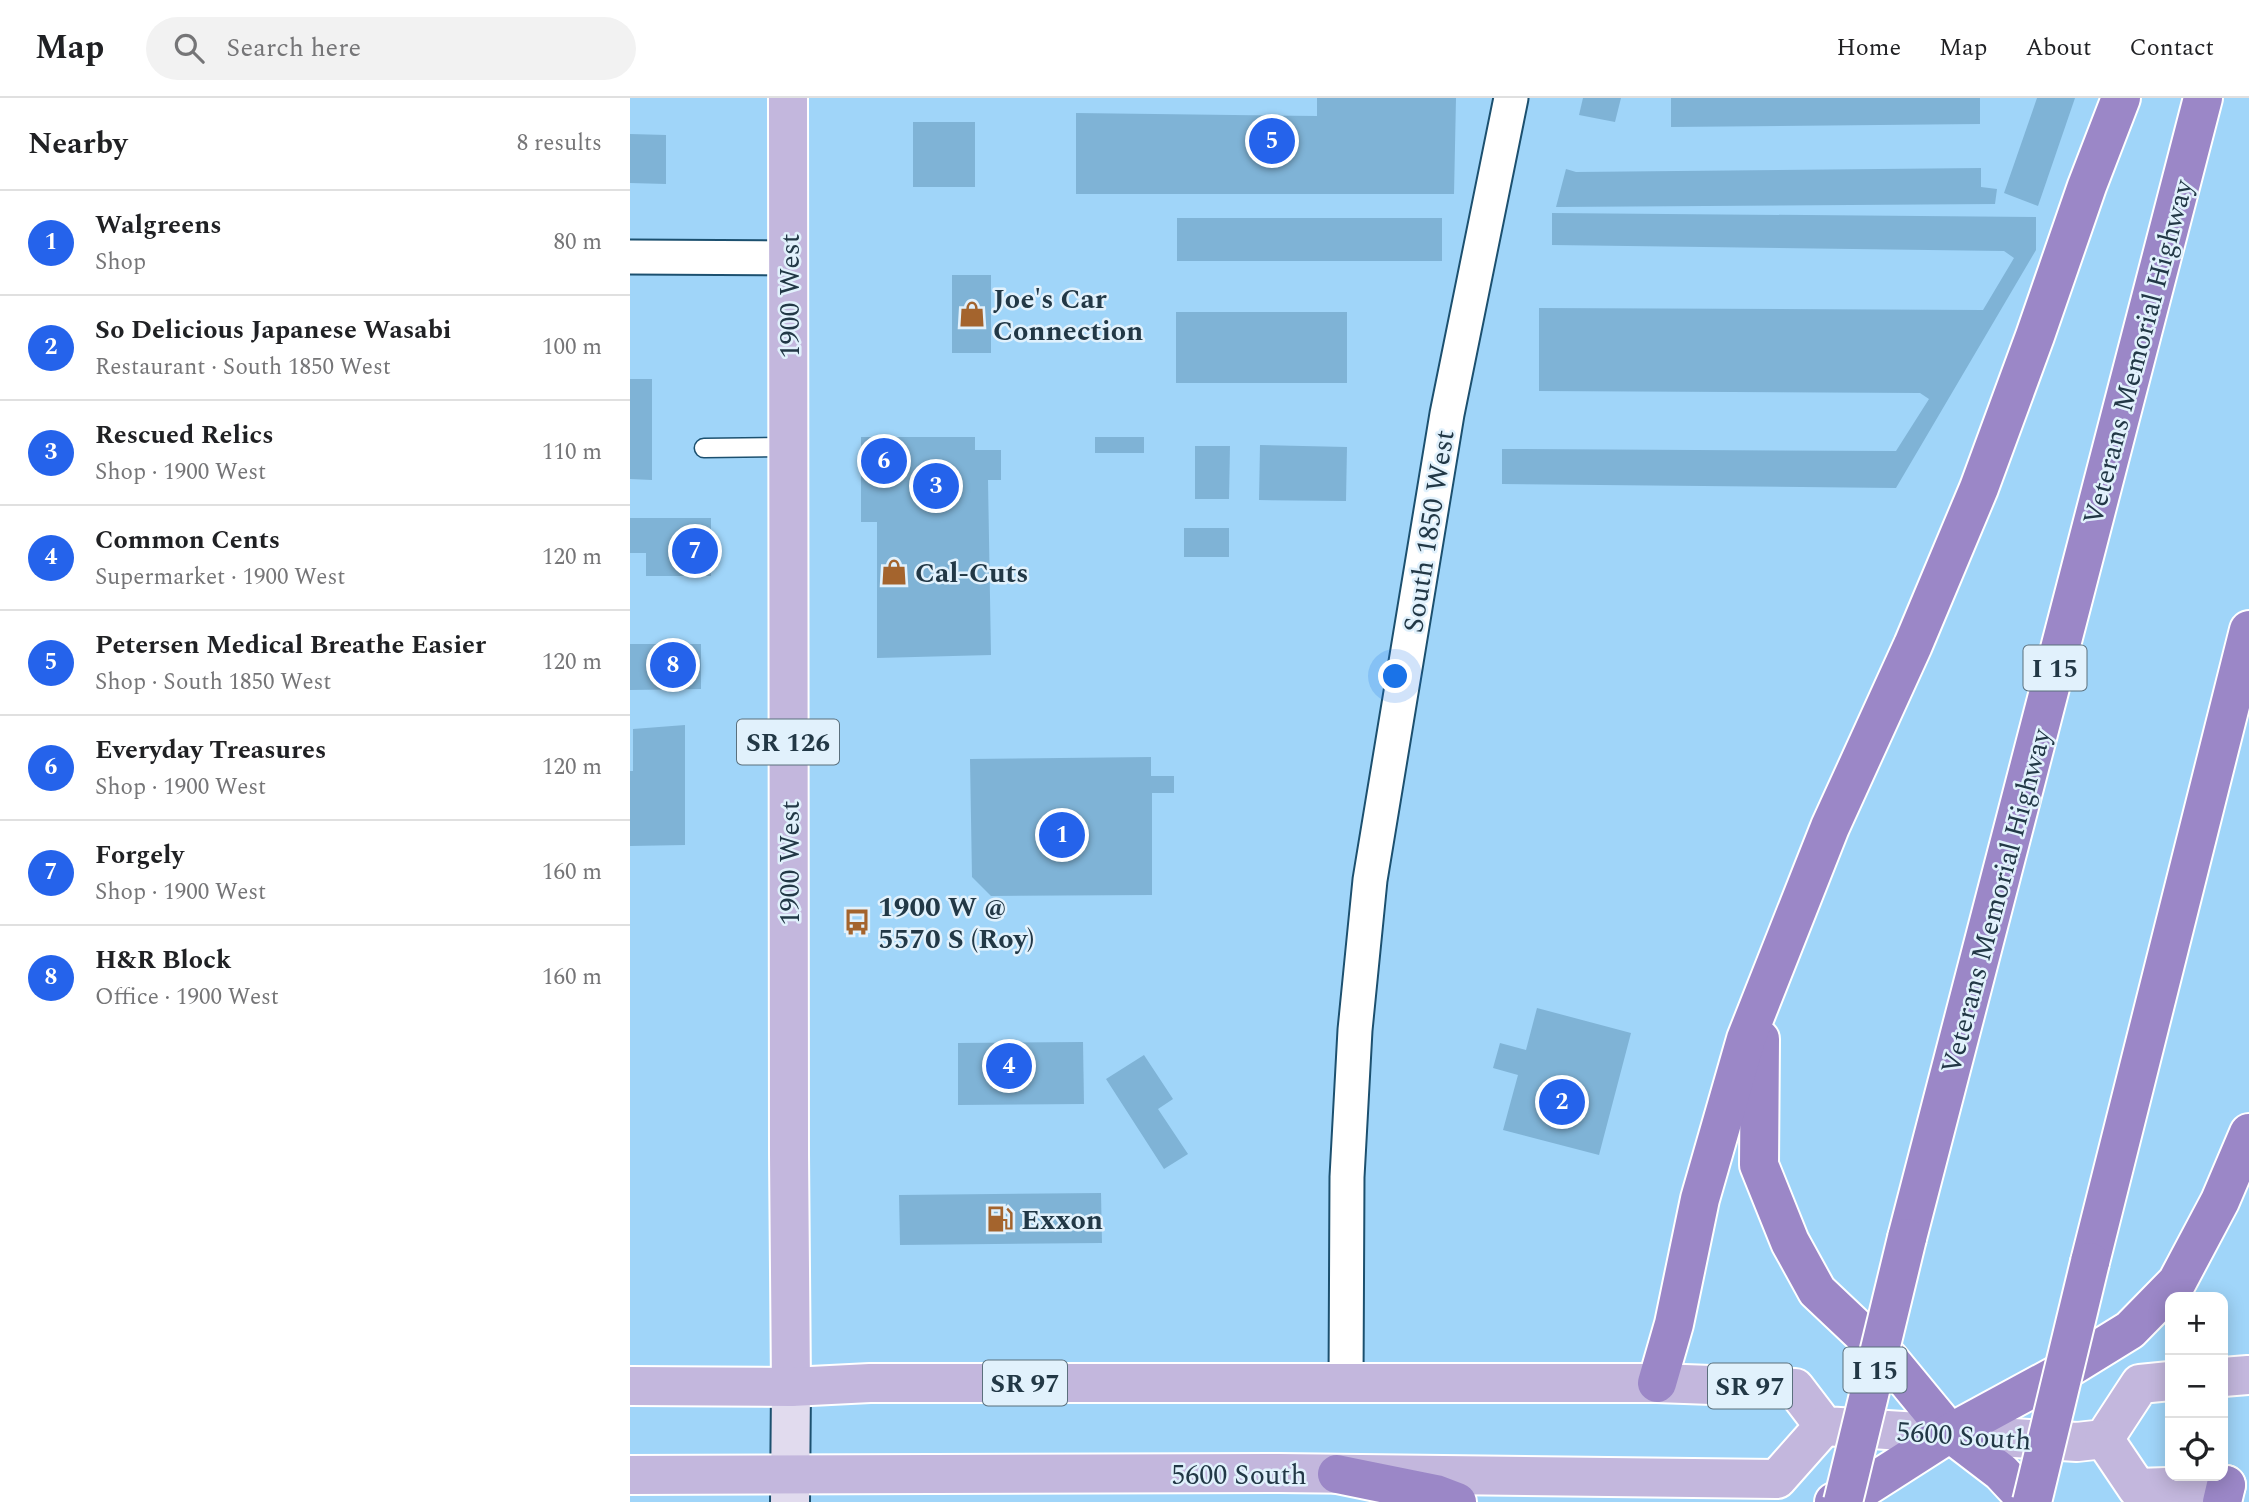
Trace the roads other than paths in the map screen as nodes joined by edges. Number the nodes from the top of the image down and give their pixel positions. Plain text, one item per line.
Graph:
1 (788, 98) edge
2 (1511, 98) edge
3 (2121, 98) edge
4 (2203, 98) edge
5 (630, 257) edge
6 (789, 258) junction
7 (788, 447) junction
8 (704, 448) dead end
9 (2249, 630) edge
10 (1761, 1000) junction
11 (2249, 1133) edge
12 (1346, 1382) junction
13 (1657, 1382) junction
14 (2165, 1382) edge
15 (630, 1386) edge
16 (791, 1387) junction
17 (1824, 1426) junction
18 (1950, 1433) junction
19 (2104, 1439) junction
20 (630, 1475) edge
21 (1337, 1475) junction
22 (790, 1489) edge
23 (2233, 1490) edge
24 (1457, 1502) edge
25 (1834, 1502) edge
26 (1843, 1502) edge
27 (2030, 1502) edge

1 - 6 main road, 1900 West / SR 126
2 - 12 street, South 1850 West
3 - 10 highway
4 - 26 highway, Veterans Memorial Highway / I 15, bridge
5 - 6 street
6 - 7 main road, 1900 West / SR 126
7 - 8 lane
7 - 16 main road, 1900 West / SR 126
9 - 27 highway, bridge
10 - 13 highway
10 - 18 highway
11 - 18 highway
12 - 13 main road, SR 97
12 - 16 main road, SR 97
13 - 17 main road, SR 97
14 - 19 main road
15 - 16 main road, SR 97
16 - 22 main road, 1900 West / SR 126
17 - 18 main road, 5600 South / SR 97
17 - 21 main road, 5600 South / SR 97
18 - 19 main road, 5600 South / SR 97
18 - 25 highway
18 - 27 highway
19 - 23 main road
20 - 22 main road, 5600 South / SR 97
21 - 22 main road, 5600 South / SR 97
21 - 24 highway

